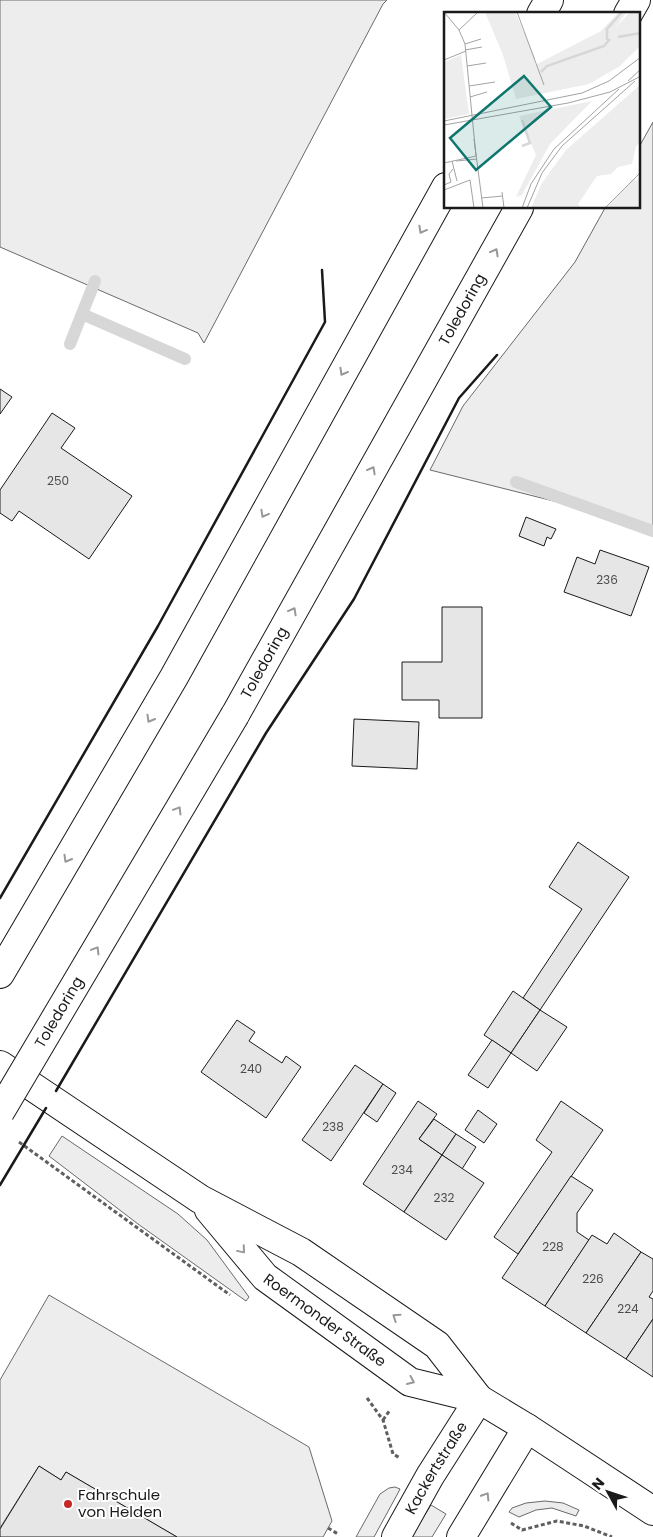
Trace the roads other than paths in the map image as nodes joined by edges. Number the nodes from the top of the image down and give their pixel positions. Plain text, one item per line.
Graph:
1 (549, 0) edge
2 (636, 0) edge
3 (542, 12) edge
4 (629, 12) edge
5 (444, 191) edge
6 (518, 209) edge
7 (0, 974) edge
8 (0, 1065) edge
9 (0, 1112) edge
10 (200, 1199) junction
11 (479, 1399) junction
12 (528, 1428) junction
13 (653, 1510) edge
14 (396, 1537) edge
15 (461, 1537) edge

1 - 3 main road
2 - 4 main road
5 -> 7 main road
9 -> 6 main road, Toledoring, bridge
8 - 10 main road, Roermonder Straße
11 -> 10 main road, Roermonder Straße
10 -> 11 main road, Roermonder Straße
11 - 12 main road, Roermonder Straße
11 - 14 main road, Kackertstraße
12 - 13 main road, Roermonder Straße
15 -> 12 main road

